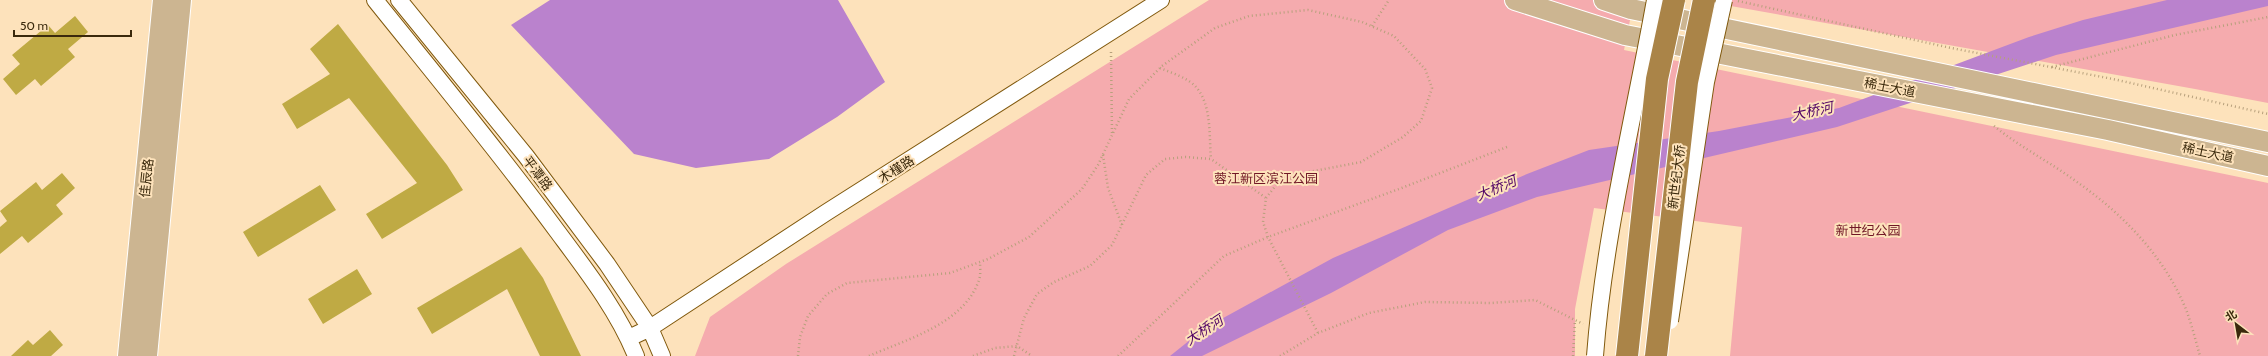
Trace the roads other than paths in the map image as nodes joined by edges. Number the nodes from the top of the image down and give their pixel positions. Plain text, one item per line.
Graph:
1 (163, 0) edge
2 (181, 0) edge
3 (375, 0) edge
4 (400, 0) edge
5 (1162, 0) edge
6 (1515, 0) edge
7 (1604, 0) edge
8 (1655, 0) edge
9 (1674, 0) edge
10 (1704, 0) edge
11 (1724, 0) edge
12 (2268, 142) edge
13 (2268, 166) edge
14 (650, 328) junction
15 (629, 338) junction
16 (128, 356) edge
17 (147, 356) edge
18 (636, 356) edge
19 (662, 356) edge
20 (1595, 356) edge
21 (1627, 356) edge
22 (1656, 356) edge
23 (1666, 356) edge

1 - 16 main road, 佳辰路
2 - 17 main road, 佳辰路
3 - 15 street, 平潭路
4 - 14 street, 平潭路
5 - 14 street, 木槿路
6 - 13 main road, 稀土大道
7 - 12 main road, 稀土大道
8 - 20 street, bridge
9 - 21 highway, bridge
10 - 22 highway, 新世纪大桥, bridge
11 - 23 street, bridge
14 - 15 street, 木槿路
14 - 19 street, 平潭路
15 - 18 street, 平潭路

